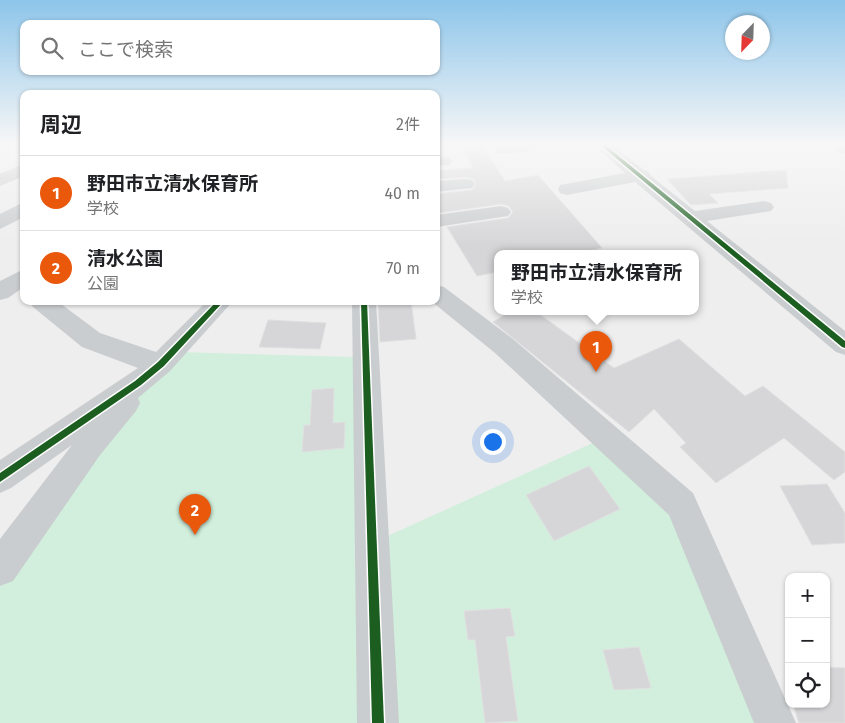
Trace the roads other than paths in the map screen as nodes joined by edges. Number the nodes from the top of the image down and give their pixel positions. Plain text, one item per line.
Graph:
1 (632, 178) edge
2 (644, 178) edge
3 (466, 184) dead end
4 (440, 187) edge
5 (567, 189) dead end
6 (764, 207) dead end
7 (20, 210) edge
8 (501, 212) dead end
9 (692, 217) junction
10 (440, 220) edge
11 (0, 223) edge
12 (440, 296) edge
13 (46, 305) edge
14 (218, 305) edge
15 (364, 305) edge
16 (845, 345) edge
17 (161, 364) junction
18 (138, 383) junction
19 (0, 478) edge
20 (0, 568) edge
21 (378, 723) edge
22 (776, 723) edge

1 - 5 street
2 - 9 street
3 - 4 street
6 - 9 street
7 - 11 street
8 - 10 street
9 - 16 street
12 - 22 street
13 - 17 street
14 - 17 street
15 - 21 street
17 - 18 street
18 - 19 street
18 - 20 street

